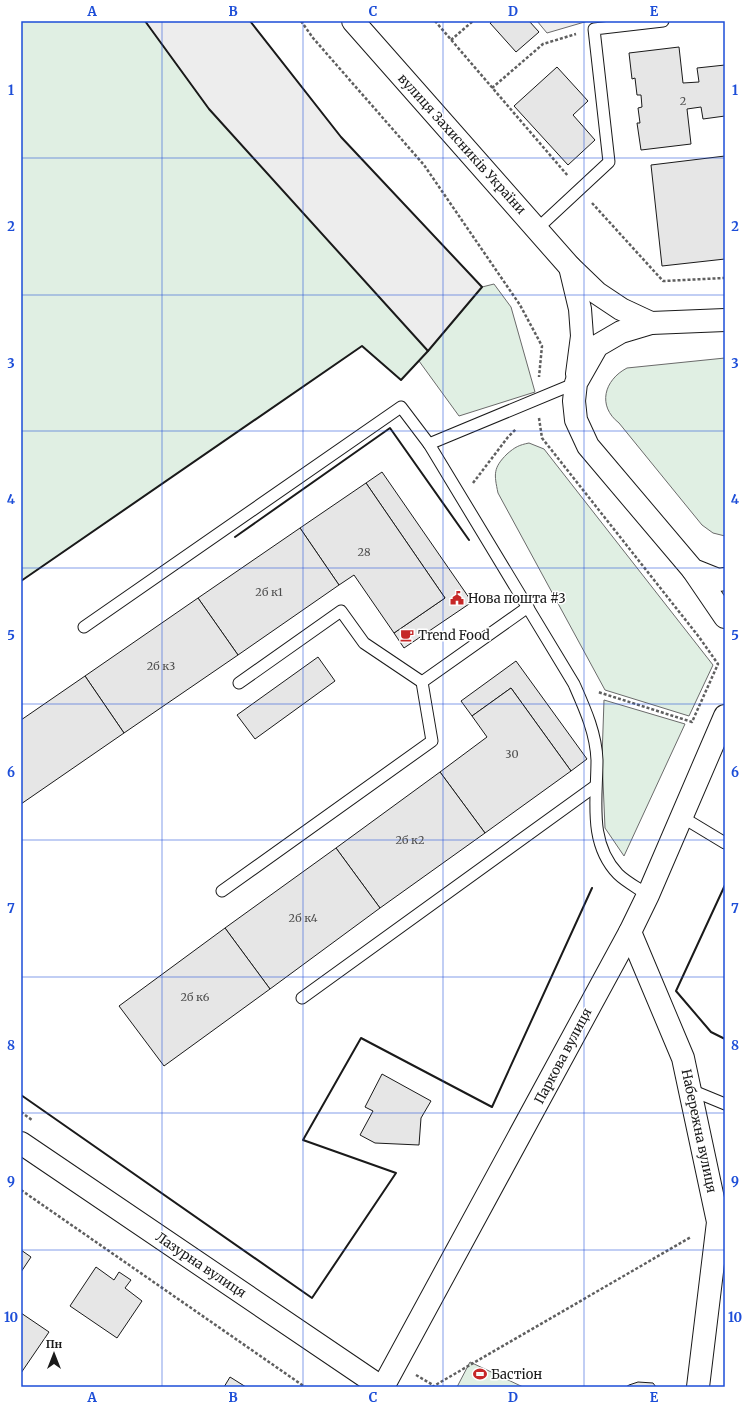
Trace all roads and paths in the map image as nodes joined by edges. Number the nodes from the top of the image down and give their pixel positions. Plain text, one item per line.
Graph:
1 (301, 21) edge
2 (353, 21) edge
3 (473, 21) edge
4 (663, 21) edge
5 (596, 25) edge
6 (451, 40) dead end
7 (492, 88) dead end
8 (538, 228) junction
9 (570, 267) junction
10 (725, 320) edge
11 (651, 323) junction
12 (576, 383) junction
13 (537, 405) junction
14 (429, 444) junction
15 (461, 497) junction
16 (693, 570) junction
17 (725, 579) edge
18 (528, 607) junction
19 (725, 617) edge
20 (84, 627) dead end
21 (422, 682) junction
22 (239, 684) dead end
23 (574, 684) junction
24 (725, 716) edge
25 (719, 748) edge
26 (594, 787) junction
27 (682, 817) junction
28 (725, 844) edge
29 (222, 891) dead end
30 (648, 895) junction
31 (630, 932) junction
32 (302, 998) dead end
33 (691, 1090) junction
34 (725, 1104) edge
35 (21, 1143) edge
36 (21, 1190) edge
37 (722, 1224) edge
38 (305, 1387) edge
39 (382, 1387) edge
40 (432, 1387) edge
41 (698, 1387) edge

1 - 13 path
2 - 8 street, вулиця Захисників України
3 - 6 path
4 - 5 lane
5 - 7 path
5 - 8 lane
8 - 9 street, вулиця Захисників України
9 - 11 street, вулиця Захисників України
9 - 12 street
10 - 11 street
11 - 12 street
12 - 13 lane
12 - 16 street
13 - 14 lane
13 - 15 path
13 - 23 path
14 - 15 lane
14 - 20 lane
15 - 18 lane
16 - 17 street
16 - 19 street
18 - 21 lane
18 - 23 lane
21 - 22 lane
21 - 29 lane
23 - 26 lane
24 - 25 street, Паркова вулиця
25 - 27 street, Паркова вулиця
26 - 30 lane
26 - 32 lane
27 - 28 lane
27 - 30 street, Паркова вулиця
30 - 31 street, Паркова вулиця
31 - 33 street, Набережна вулиця
31 - 39 street, Паркова вулиця
33 - 34 lane
33 - 37 street, Набережна вулиця
35 - 39 street, Лазурна вулиця
36 - 38 path
37 - 40 path
37 - 41 street, Набережна вулиця

